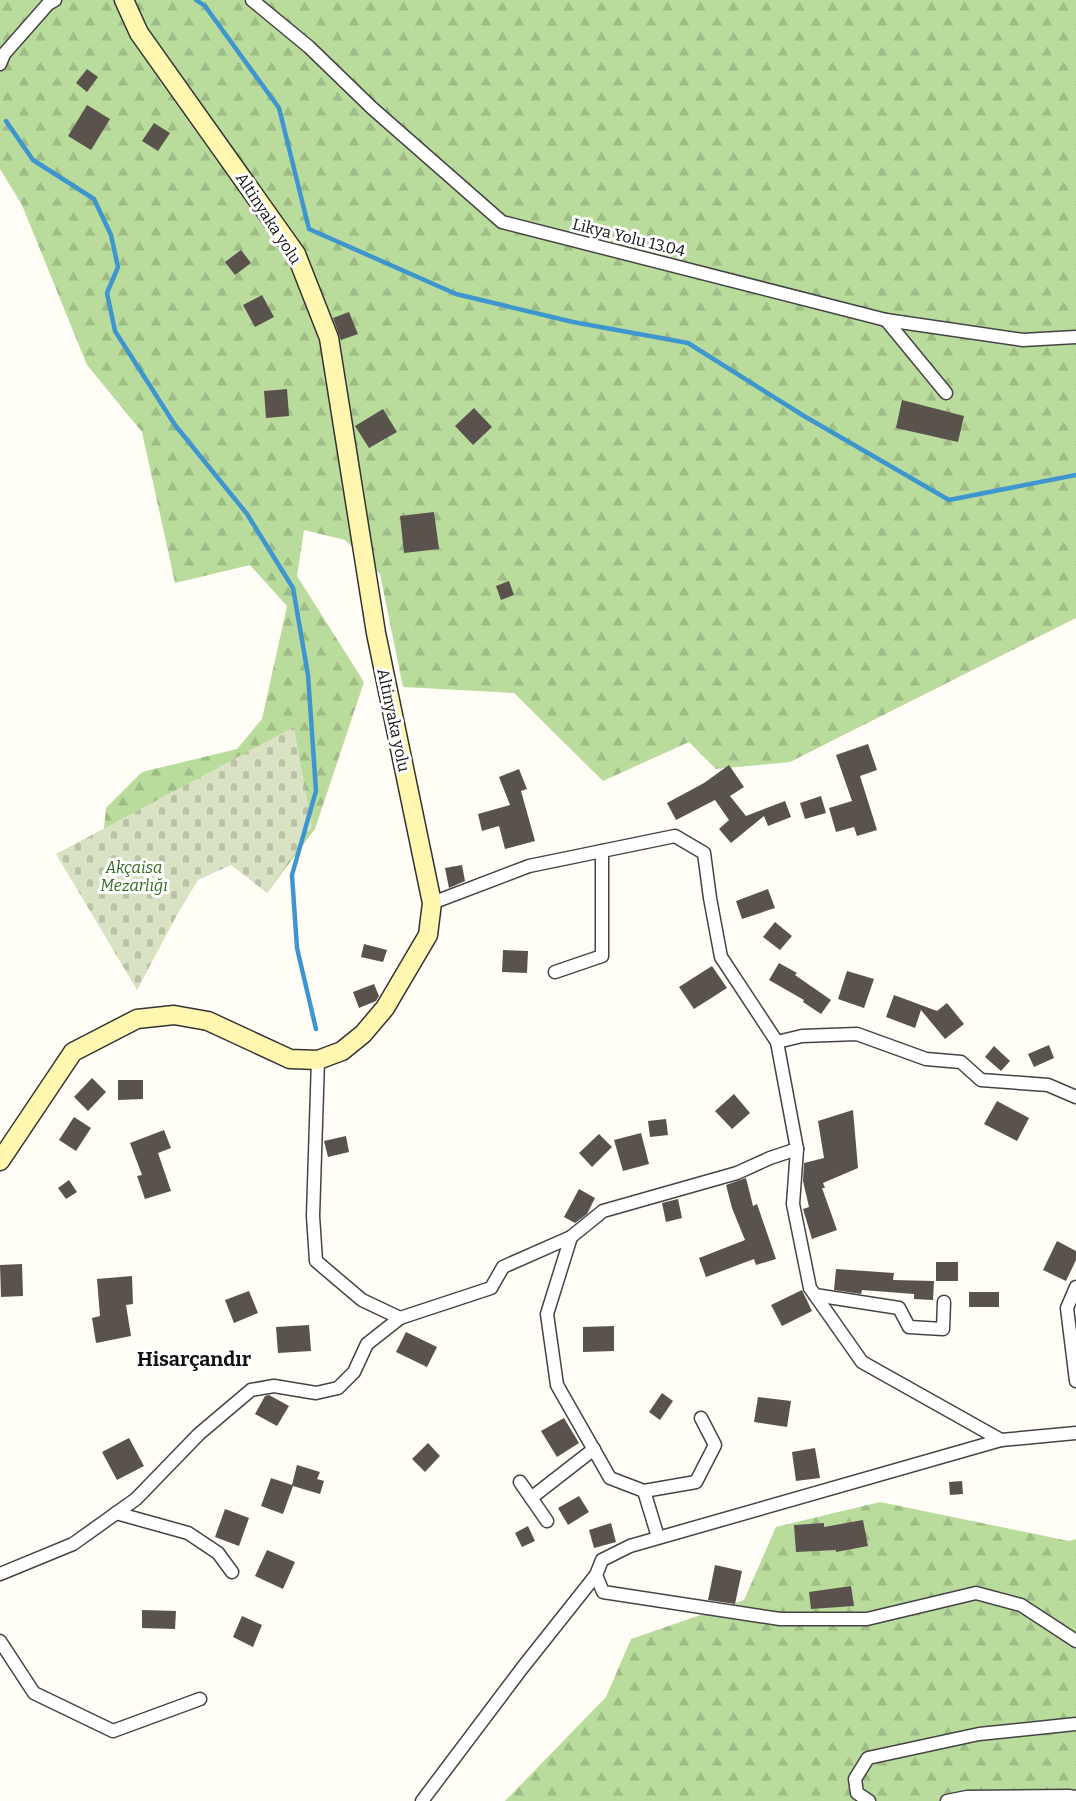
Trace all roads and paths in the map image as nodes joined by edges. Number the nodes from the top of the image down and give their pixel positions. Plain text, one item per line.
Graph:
1 (55, 0) edge
2 (124, 0) edge
3 (252, 0) edge
4 (0, 64) edge
5 (886, 320) junction
6 (1076, 337) edge
7 (946, 393) dead end
8 (602, 851) junction
9 (432, 903) junction
10 (555, 972) dead end
11 (777, 1042) junction
12 (318, 1060) junction
13 (1076, 1097) edge
14 (797, 1149) junction
15 (0, 1161) edge
16 (571, 1237) junction
17 (1076, 1287) edge
18 (815, 1295) junction
19 (944, 1302) dead end
20 (400, 1317) junction
21 (1076, 1381) edge
22 (701, 1418) dead end
23 (1076, 1433) edge
24 (1001, 1440) junction
25 (594, 1449) junction
26 (520, 1482) dead end
27 (644, 1491) junction
28 (531, 1498) junction
29 (117, 1513) junction
30 (547, 1521) dead end
31 (658, 1537) junction
32 (232, 1572) dead end
33 (0, 1574) edge
34 (596, 1575) junction
35 (0, 1641) edge
36 (1076, 1641) edge
37 (200, 1699) dead end
38 (1076, 1724) edge
39 (1076, 1797) edge
40 (422, 1801) edge
41 (869, 1801) edge
42 (947, 1801) edge

1 - 4 street
2 - 9 main road, Altinyaka yolu
3 - 5 street, Likya Yolu 13.04
5 - 6 street, Likya Yolu 13.04
5 - 7 street
8 - 9 street
8 - 10 street
8 - 11 street
9 - 12 main road, Altinyaka yolu
11 - 13 street
11 - 14 street
12 - 15 main road, Altinyaka yolu
12 - 20 street
14 - 16 street
14 - 18 street
16 - 20 street
16 - 25 street
17 - 21 street
18 - 19 street
18 - 24 street
20 - 29 street
22 - 27 street
23 - 24 street
24 - 31 street
25 - 27 street
25 - 28 street
26 - 28 street
27 - 31 street
28 - 30 street
29 - 32 street
29 - 33 street
31 - 34 street
34 - 36 street
34 - 40 street
35 - 37 street
38 - 41 street
39 - 42 street

